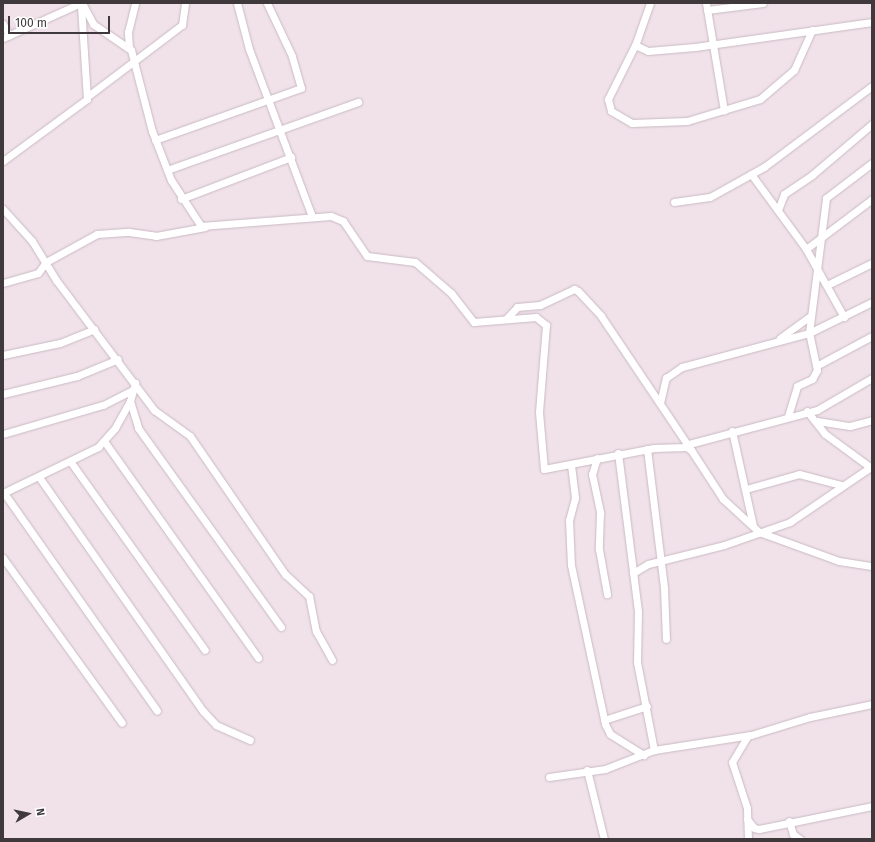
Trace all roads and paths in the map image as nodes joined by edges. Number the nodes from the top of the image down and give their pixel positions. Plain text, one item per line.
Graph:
1 (135, 3) edge
2 (185, 3) edge
3 (237, 3) edge
4 (267, 3) edge
5 (650, 3) edge
6 (763, 3) edge
7 (81, 4) edge
8 (707, 7) edge
9 (872, 22) edge
10 (3, 24) edge
11 (812, 30) junction
12 (6, 37) edge
13 (714, 44) junction
14 (635, 45) junction
15 (129, 48) junction
16 (133, 59) junction
17 (872, 86) edge
18 (88, 96) junction
19 (269, 102) junction
20 (358, 102) dead end
21 (724, 111) junction
22 (872, 124) edge
23 (280, 130) junction
24 (155, 140) junction
25 (291, 157) junction
26 (3, 161) edge
27 (872, 163) edge
28 (167, 170) junction
29 (752, 174) junction
30 (181, 199) junction
31 (872, 199) edge
32 (674, 202) dead end
33 (3, 209) edge
34 (778, 210) junction
35 (312, 217) junction
36 (205, 227) junction
37 (823, 235) junction
38 (806, 249) junction
39 (46, 262) junction
40 (872, 263) edge
41 (816, 266) junction
42 (3, 283) edge
43 (827, 285) junction
44 (872, 302) edge
45 (810, 316) junction
46 (844, 317) junction
47 (506, 319) junction
48 (94, 329) junction
49 (809, 333) junction
50 (872, 336) edge
51 (778, 340) junction
52 (3, 355) edge
53 (118, 359) junction
54 (818, 365) junction
55 (872, 378) edge
56 (134, 387) junction
57 (3, 394) edge
58 (130, 401) junction
59 (660, 403) junction
60 (807, 411) junction
61 (788, 416) junction
62 (872, 420) edge
63 (817, 421) junction
64 (732, 431) junction
65 (3, 434) edge
66 (104, 441) junction
67 (690, 447) junction
68 (647, 448) junction
69 (618, 453) junction
70 (597, 458) junction
71 (70, 461) junction
72 (571, 465) junction
73 (871, 466) edge
74 (39, 477) junction
75 (841, 485) junction
76 (746, 489) junction
77 (4, 493) edge
78 (753, 526) junction
79 (759, 532) junction
80 (3, 558) edge
81 (660, 561) junction
82 (872, 566) edge
83 (633, 573) junction
84 (607, 594) dead end
85 (281, 627) dead end
86 (666, 639) dead end
87 (205, 650) dead end
88 (258, 658) dead end
89 (332, 660) dead end
90 (872, 704) edge
91 (647, 706) junction
92 (157, 711) dead end
93 (604, 720) junction
94 (122, 723) dead end
95 (748, 735) junction
96 (250, 740) dead end
97 (654, 750) junction
98 (644, 755) junction
99 (587, 770) junction
100 (549, 777) dead end
101 (872, 806) edge
102 (747, 819) junction
103 (789, 821) junction
104 (604, 839) edge
105 (748, 839) edge
106 (800, 839) edge

1 - 15 street
2 - 16 street
3 - 19 street
4 - 19 street
5 - 14 street
6 - 8 street
7 - 12 street
7 - 15 street
7 - 18 street
8 - 13 street
9 - 11 street
10 - 12 street
11 - 13 street
11 - 21 street
13 - 14 street
13 - 21 street
14 - 21 street
15 - 16 street
16 - 18 street
16 - 24 street
17 - 29 street
18 - 26 street
19 - 23 street
19 - 24 street
20 - 23 street
22 - 34 street
23 - 25 street
23 - 28 street
24 - 28 street
25 - 30 street
25 - 35 street
27 - 37 street
28 - 30 street
29 - 32 street
29 - 34 street
30 - 36 street
31 - 37 street
33 - 39 street
34 - 38 street
35 - 36 street
35 - 47 street
36 - 39 street
37 - 38 street
37 - 41 street
38 - 41 street
39 - 42 street
39 - 48 street
40 - 43 street
41 - 43 street
41 - 45 street
43 - 46 street
44 - 46 street
45 - 49 street
45 - 51 street
46 - 49 street
47 - 59 street
47 - 72 street
48 - 52 street
48 - 53 street
49 - 51 street
49 - 54 street
50 - 54 street
51 - 59 street
53 - 56 street
53 - 57 street
54 - 61 street
55 - 60 street
56 - 58 street
56 - 65 street
56 - 89 street
58 - 66 street
58 - 85 street
59 - 67 street
60 - 61 street
60 - 63 street
61 - 64 street
62 - 63 street
63 - 73 street
64 - 67 street
64 - 76 street
66 - 71 street
66 - 88 street
67 - 68 street
67 - 78 street
68 - 69 street
68 - 81 street
69 - 70 street
69 - 83 street
70 - 72 street
70 - 84 street
71 - 74 street
71 - 87 street
72 - 93 street
73 - 75 street
74 - 77 street
74 - 96 street
75 - 76 street
75 - 79 street
76 - 78 street
77 - 92 street
78 - 79 street
79 - 81 street
79 - 82 street
80 - 94 street
81 - 83 street
81 - 86 street
83 - 91 street
90 - 95 street
91 - 93 street
91 - 97 street
93 - 98 street
95 - 97 street
95 - 102 street
97 - 98 street
98 - 99 street
99 - 100 street
99 - 104 street
101 - 103 street
102 - 103 street
102 - 105 street
103 - 106 street

